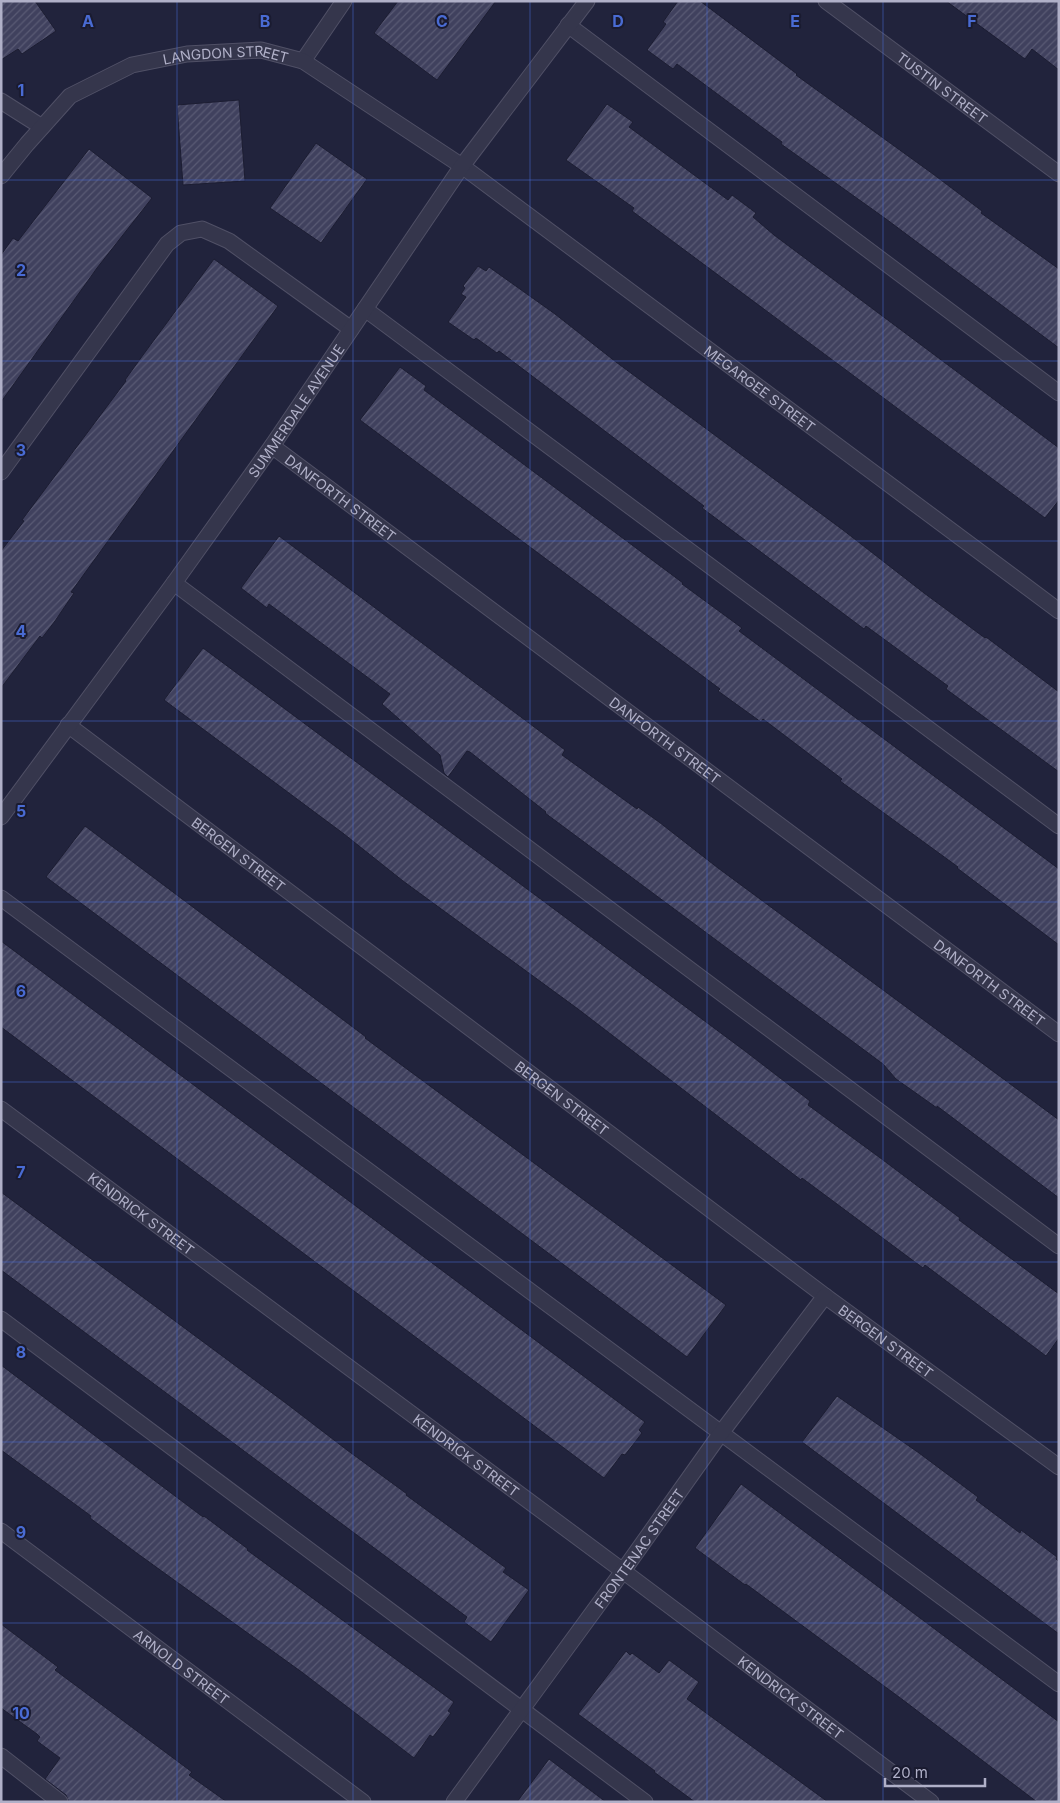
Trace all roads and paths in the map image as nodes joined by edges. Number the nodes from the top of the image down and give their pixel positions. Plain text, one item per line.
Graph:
1 (344, 1) edge
2 (586, 1) edge
3 (826, 1) edge
4 (568, 26) junction
5 (303, 61) junction
6 (1, 101) edge
7 (42, 127) junction
8 (462, 166) junction
9 (1059, 174) edge
10 (1, 176) edge
11 (364, 309) junction
12 (350, 329) junction
13 (1059, 394) edge
14 (272, 446) junction
15 (1, 472) edge
16 (174, 583) junction
17 (1059, 611) edge
18 (68, 725) junction
19 (1, 817) edge
20 (1059, 826) edge
21 (1, 898) edge
22 (1059, 1034) edge
23 (1, 1109) edge
24 (1059, 1246) edge
25 (825, 1296) junction
26 (1, 1319) edge
27 (721, 1433) junction
28 (1059, 1467) edge
29 (1, 1531) edge
30 (623, 1571) junction
31 (1059, 1684) edge
32 (522, 1711) junction
33 (1, 1756) edge
34 (60, 1802) edge
35 (363, 1802) edge
36 (454, 1802) edge
37 (645, 1802) edge
38 (931, 1802) edge

1 - 5 street
2 - 4 street, SUMMERDALE AVENUE
3 - 9 street, TUSTIN STREET
4 - 8 street, SUMMERDALE AVENUE
4 - 13 street
5 - 7 street, LANGDON STREET
5 - 8 street, LANGDON STREET
6 - 7 street
7 - 10 street, LANGDON STREET
8 - 11 street, SUMMERDALE AVENUE
8 - 17 street, MEGARGEE STREET
11 - 12 street, SUMMERDALE AVENUE
11 - 20 street
12 - 14 street, SUMMERDALE AVENUE
12 - 15 street
14 - 16 street, SUMMERDALE AVENUE
14 - 22 street, DANFORTH STREET
16 - 18 street, SUMMERDALE AVENUE
16 - 24 street
18 - 19 street, SUMMERDALE AVENUE
18 - 25 street, BERGEN STREET
21 - 27 street
23 - 30 street, KENDRICK STREET
25 - 27 street, FRONTENAC STREET
25 - 28 street, BERGEN STREET
26 - 32 street
27 - 30 street, FRONTENAC STREET
27 - 31 street
29 - 35 street, ARNOLD STREET
30 - 32 street, FRONTENAC STREET
30 - 38 street, KENDRICK STREET
32 - 36 street, FRONTENAC STREET
32 - 37 street
33 - 34 street

